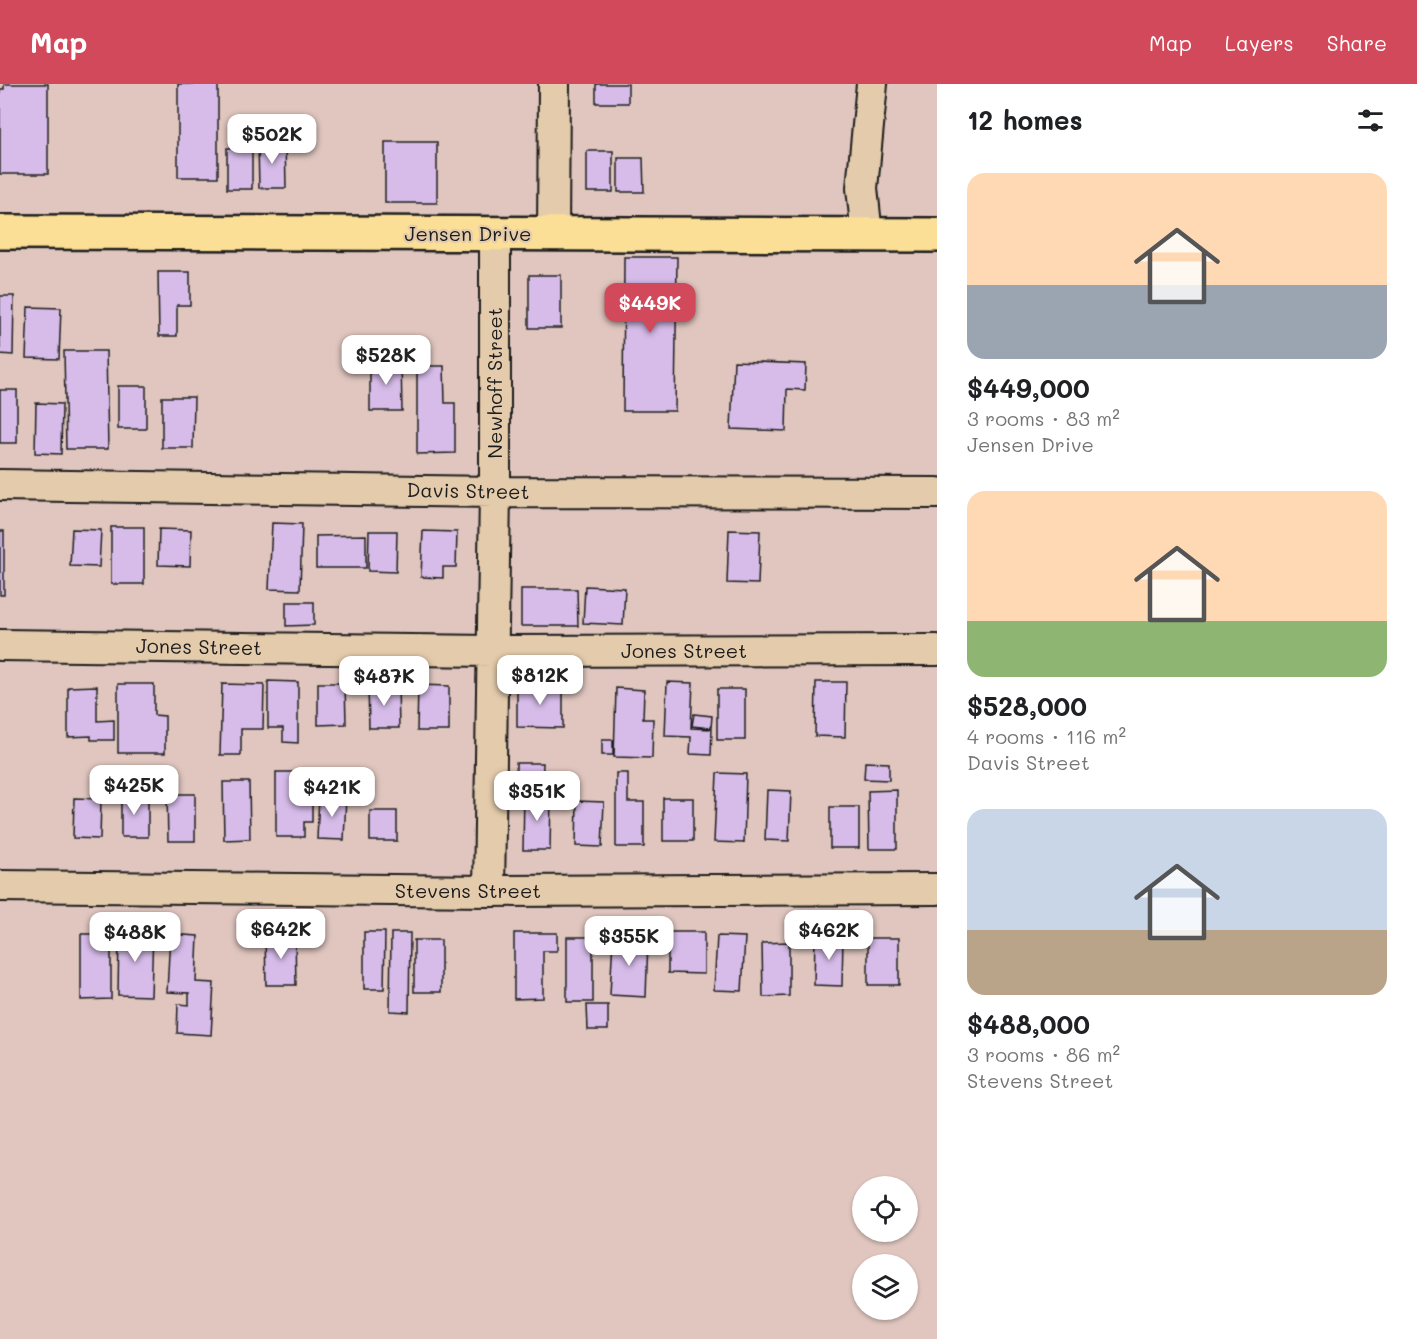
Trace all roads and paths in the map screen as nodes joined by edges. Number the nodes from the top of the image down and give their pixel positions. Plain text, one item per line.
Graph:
1 (554, 84) edge
2 (872, 84) edge
3 (0, 232) edge
4 (495, 234) junction
5 (553, 234) junction
6 (867, 235) junction
7 (937, 235) edge
8 (0, 486) edge
9 (495, 492) junction
10 (937, 493) edge
11 (0, 645) edge
12 (937, 650) edge
13 (492, 651) junction
14 (0, 886) edge
15 (937, 890) edge
16 (489, 891) junction

1 - 5 street
2 - 6 street
3 - 4 main road, Jensen Drive
4 - 5 main road, Jensen Drive
4 - 9 street, Newhoff Street
5 - 6 main road, Jensen Drive
6 - 7 main road, Jensen Drive
8 - 9 street, Davis Street
9 - 10 street, Davis Street
9 - 13 street, Newhoff Street
11 - 13 street, Jones Street
12 - 13 street, Jones Street
13 - 16 street, Newhoff Street
14 - 16 street, Stevens Street
15 - 16 street, Stevens Street

